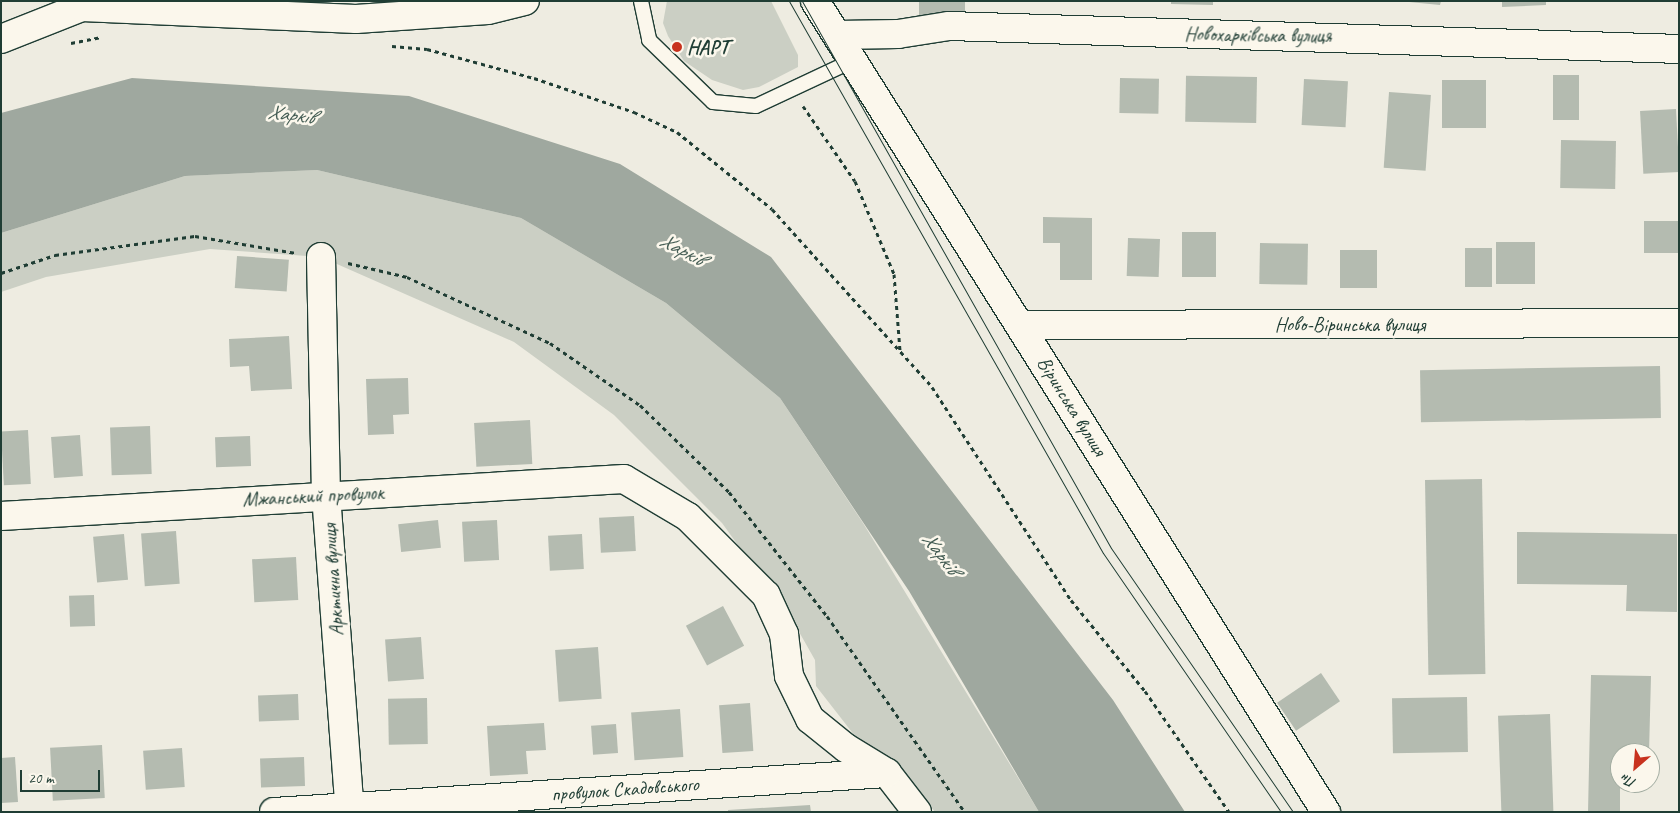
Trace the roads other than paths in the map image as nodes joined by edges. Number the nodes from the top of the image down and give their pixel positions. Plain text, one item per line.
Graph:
1 (524, 1) edge
2 (641, 1) edge
3 (814, 1) edge
4 (837, 36) junction
5 (1, 40) edge
6 (1679, 49) edge
7 (854, 60) junction
8 (321, 257) road end
9 (1679, 323) edge
10 (1021, 325) junction
11 (326, 495) junction
12 (1, 516) edge
13 (887, 773) junction
14 (350, 809) edge
15 (274, 812) edge
16 (916, 812) edge
17 (1326, 812) edge

1 - 5 street
2 - 7 lane
3 - 4 street, Віринська вулиця
4 - 6 street, Новохарківська вулиця
4 - 7 street, Віринська вулиця
7 - 10 street, Віринська вулиця
8 - 11 street, Арктична вулиця
9 - 10 street, Ново-Віринська вулиця
10 - 17 street, Віринська вулиця
11 - 12 street, Мжанський провулок
11 - 13 street, Мжанський провулок
11 - 14 street, Арктична вулиця
13 - 14 street, провулок Скадовського
13 - 16 street
14 - 15 street, провулок Скадовського

